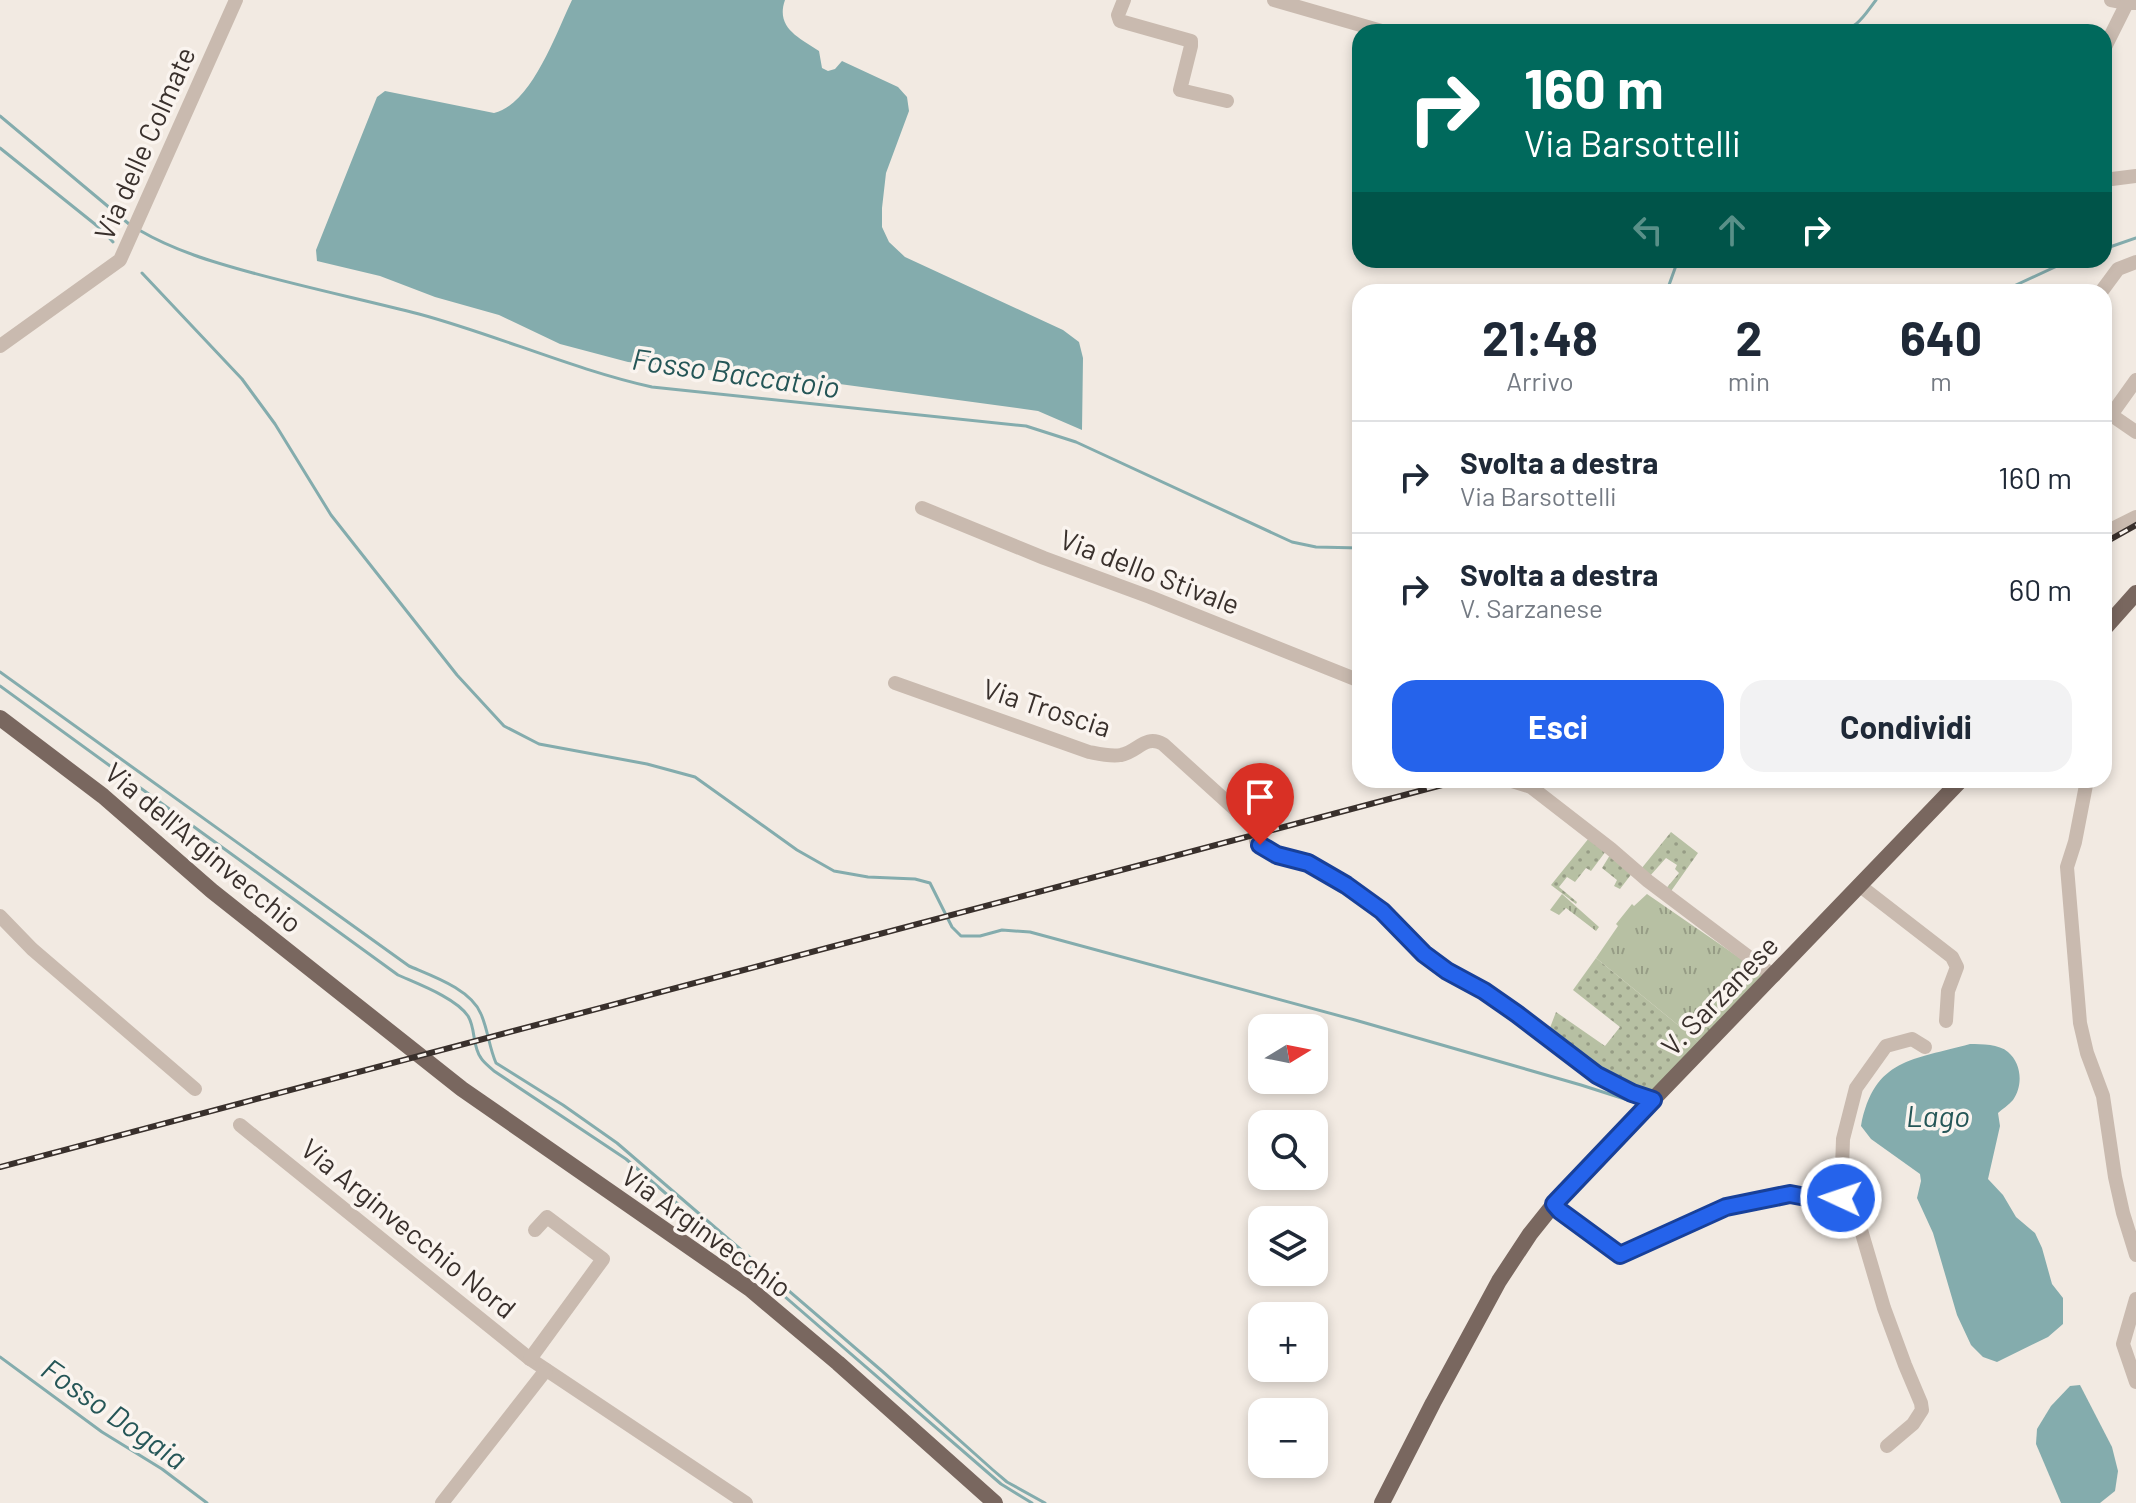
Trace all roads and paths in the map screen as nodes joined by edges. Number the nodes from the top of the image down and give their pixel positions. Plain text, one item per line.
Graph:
1 (236, 0) edge
2 (1124, 0) edge
3 (1274, 0) edge
4 (2111, 0) edge
5 (2132, 3) edge
6 (1357, 24) edge
7 (2112, 36) edge
8 (1227, 101) dead end
9 (2136, 176) edge
10 (2112, 179) edge
11 (2136, 262) edge
12 (2107, 284) edge
13 (0, 346) edge
14 (2136, 380) edge
15 (2112, 408) edge
16 (2112, 416) edge
17 (2136, 432) edge
18 (922, 508) dead end
19 (2136, 517) edge
20 (2112, 529) edge
21 (2136, 593) edge
22 (2112, 620) edge
23 (1352, 678) edge
24 (895, 683) dead end
25 (0, 718) edge
26 (1532, 788) edge
27 (1953, 788) edge
28 (2085, 788) edge
29 (1248, 821) dead end
30 (1256, 841) dead end
31 (1859, 885) junction
32 (0, 916) edge
33 (1774, 976) junction
34 (372, 1019) joint
35 (1946, 1021) dead end
36 (1925, 1047) dead end
37 (195, 1089) dead end
38 (1653, 1100) junction
39 (240, 1125) dead end
40 (1838, 1203) junction
41 (1554, 1204) junction
42 (535, 1230) dead end
43 (2136, 1255) edge
44 (2136, 1299) edge
45 (530, 1359) junction
46 (546, 1370) junction
47 (2136, 1382) edge
48 (1887, 1446) dead end
49 (442, 1503) edge
50 (746, 1503) edge
51 (995, 1503) edge
52 (1382, 1503) edge

1 - 13 street, Via delle Colmate
2 - 8 street
3 - 6 street
4 - 5 street
5 - 7 street
9 - 10 street
11 - 12 street
14 - 15 street
16 - 17 street
18 - 23 street, Via dello Stivale
19 - 20 street
21 - 22 main road
24 - 29 street, Via Troscia
25 - 34 main road, Via dell'Arginvecchio
26 - 33 street
27 - 31 main road, V. Sarzanese
28 - 43 street
30 - 38 street
31 - 33 main road, V. Sarzanese
31 - 35 street
32 - 37 street
33 - 38 main road, V. Sarzanese
34 - 51 main road, Via Arginvecchio
36 - 40 street
38 - 41 main road, V. Sarzanese
39 - 45 street, Via Arginvecchio Nord
40 - 41 street
40 - 48 street
41 - 52 main road, V. Sarzanese
42 - 45 street
44 - 47 street
45 - 46 street, Via Arginvecchio Nord
46 - 49 street
46 - 50 street, Via Arginvecchio Nord

